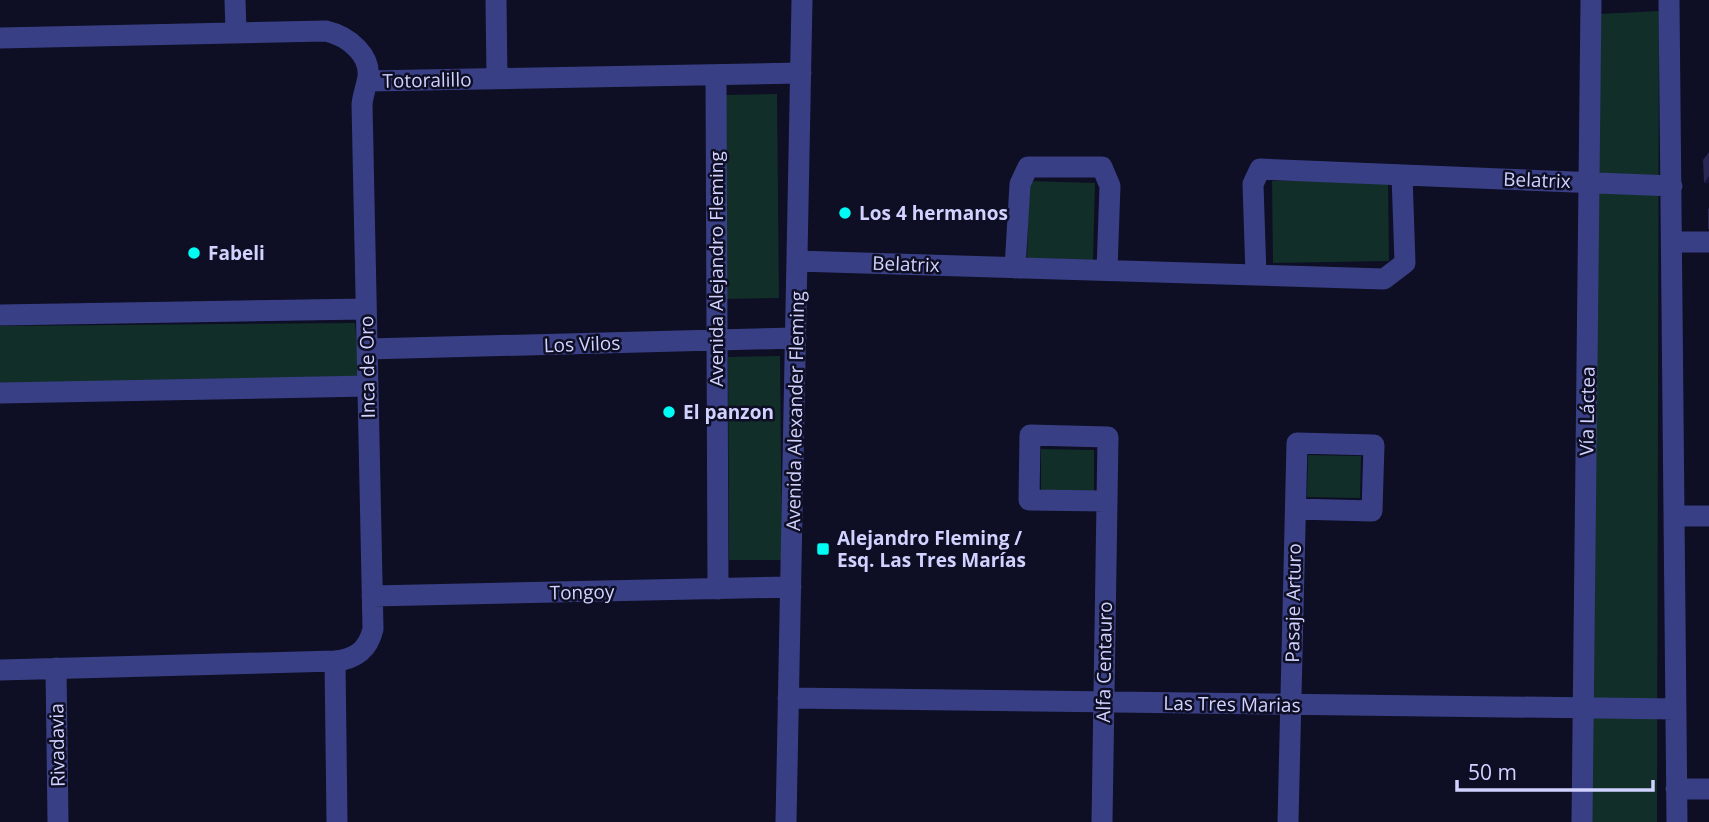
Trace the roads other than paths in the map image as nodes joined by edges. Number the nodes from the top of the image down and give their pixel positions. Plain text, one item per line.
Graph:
1 (235, 0) edge
2 (496, 0) edge
3 (802, 0) edge
4 (1591, 0) edge
5 (1669, 0) edge
6 (236, 33) junction
7 (0, 38) edge
8 (801, 73) junction
9 (716, 75) junction
10 (497, 78) junction
11 (368, 81) junction
12 (1402, 175) junction
13 (1589, 183) junction
14 (1672, 186) junction
15 (1672, 242) junction
16 (1709, 242) edge
17 (797, 261) junction
18 (1015, 268) junction
19 (1107, 270) junction
20 (1256, 275) junction
21 (366, 309) junction
22 (0, 316) edge
23 (796, 338) junction
24 (717, 340) junction
25 (367, 349) junction
26 (368, 386) junction
27 (0, 393) edge
28 (1107, 501) junction
29 (1296, 509) junction
30 (1675, 516) junction
31 (1709, 516) edge
32 (791, 587) junction
33 (718, 589) junction
34 (372, 596) junction
35 (335, 661) junction
36 (56, 668) junction
37 (0, 670) edge
38 (788, 698) junction
39 (1104, 702) junction
40 (1291, 704) junction
41 (1584, 708) junction
42 (1676, 709) junction
43 (1676, 789) junction
44 (1709, 789) edge
45 (58, 822) edge
46 (337, 822) edge
47 (786, 822) edge
48 (1102, 822) edge
49 (1287, 822) edge
50 (1582, 822) edge
51 (1677, 822) edge

1 - 6 street
2 - 10 street
3 - 8 street, Avenida Alexander Fleming
4 - 13 street, Vía Láctea
5 - 14 street
6 - 7 street, Totoralillo
6 - 11 street, Totoralillo
8 - 9 street, Totoralillo
8 - 17 street, Avenida Alexander Fleming
9 - 10 street, Totoralillo
9 - 24 street, Avenida Alejandro Fleming
10 - 11 street, Totoralillo
11 - 21 street, Inca de Oro
12 - 13 street, Belatrix
12 - 20 street, Belatrix
12 - 20 street, Belatrix
13 - 14 street, Belatrix
13 - 41 street, Vía Láctea
14 - 15 street
15 - 16 street
15 - 30 street
17 - 18 street, Belatrix
17 - 23 street, Avenida Alexander Fleming
18 - 19 street, Belatrix
18 - 19 street
19 - 20 street, Belatrix
21 - 22 street
21 - 25 street, Inca de Oro
23 - 24 street, Los Vilos
23 - 32 street, Avenida Alexander Fleming
24 - 25 street, Los Vilos
24 - 33 street, Avenida Alejandro Fleming
25 - 26 street, Inca de Oro
26 - 27 street
26 - 34 street, Inca de Oro
28 - 28 street, Alfa Centauro
28 - 39 street, Alfa Centauro
29 - 29 street, Pasaje Arturo
29 - 40 street, Pasaje Arturo
30 - 31 street
30 - 42 street
32 - 33 street, Tongoy
32 - 38 street, Avenida Alexander Fleming
33 - 34 street, Tongoy
34 - 35 street, Inca de Oro
35 - 36 street
35 - 46 street
36 - 37 street
36 - 45 street, Rivadavia
38 - 39 street, Las Tres Marias
38 - 47 street, Avenida Alexander Fleming
39 - 40 street, Las Tres Marias
39 - 48 street, Alfa Centauro
40 - 41 street, Las Tres Marias
40 - 49 street, Pasaje Arturo
41 - 42 street, Las Tres Marias
41 - 50 street, Vía Láctea
42 - 43 street
43 - 44 street
43 - 51 street

